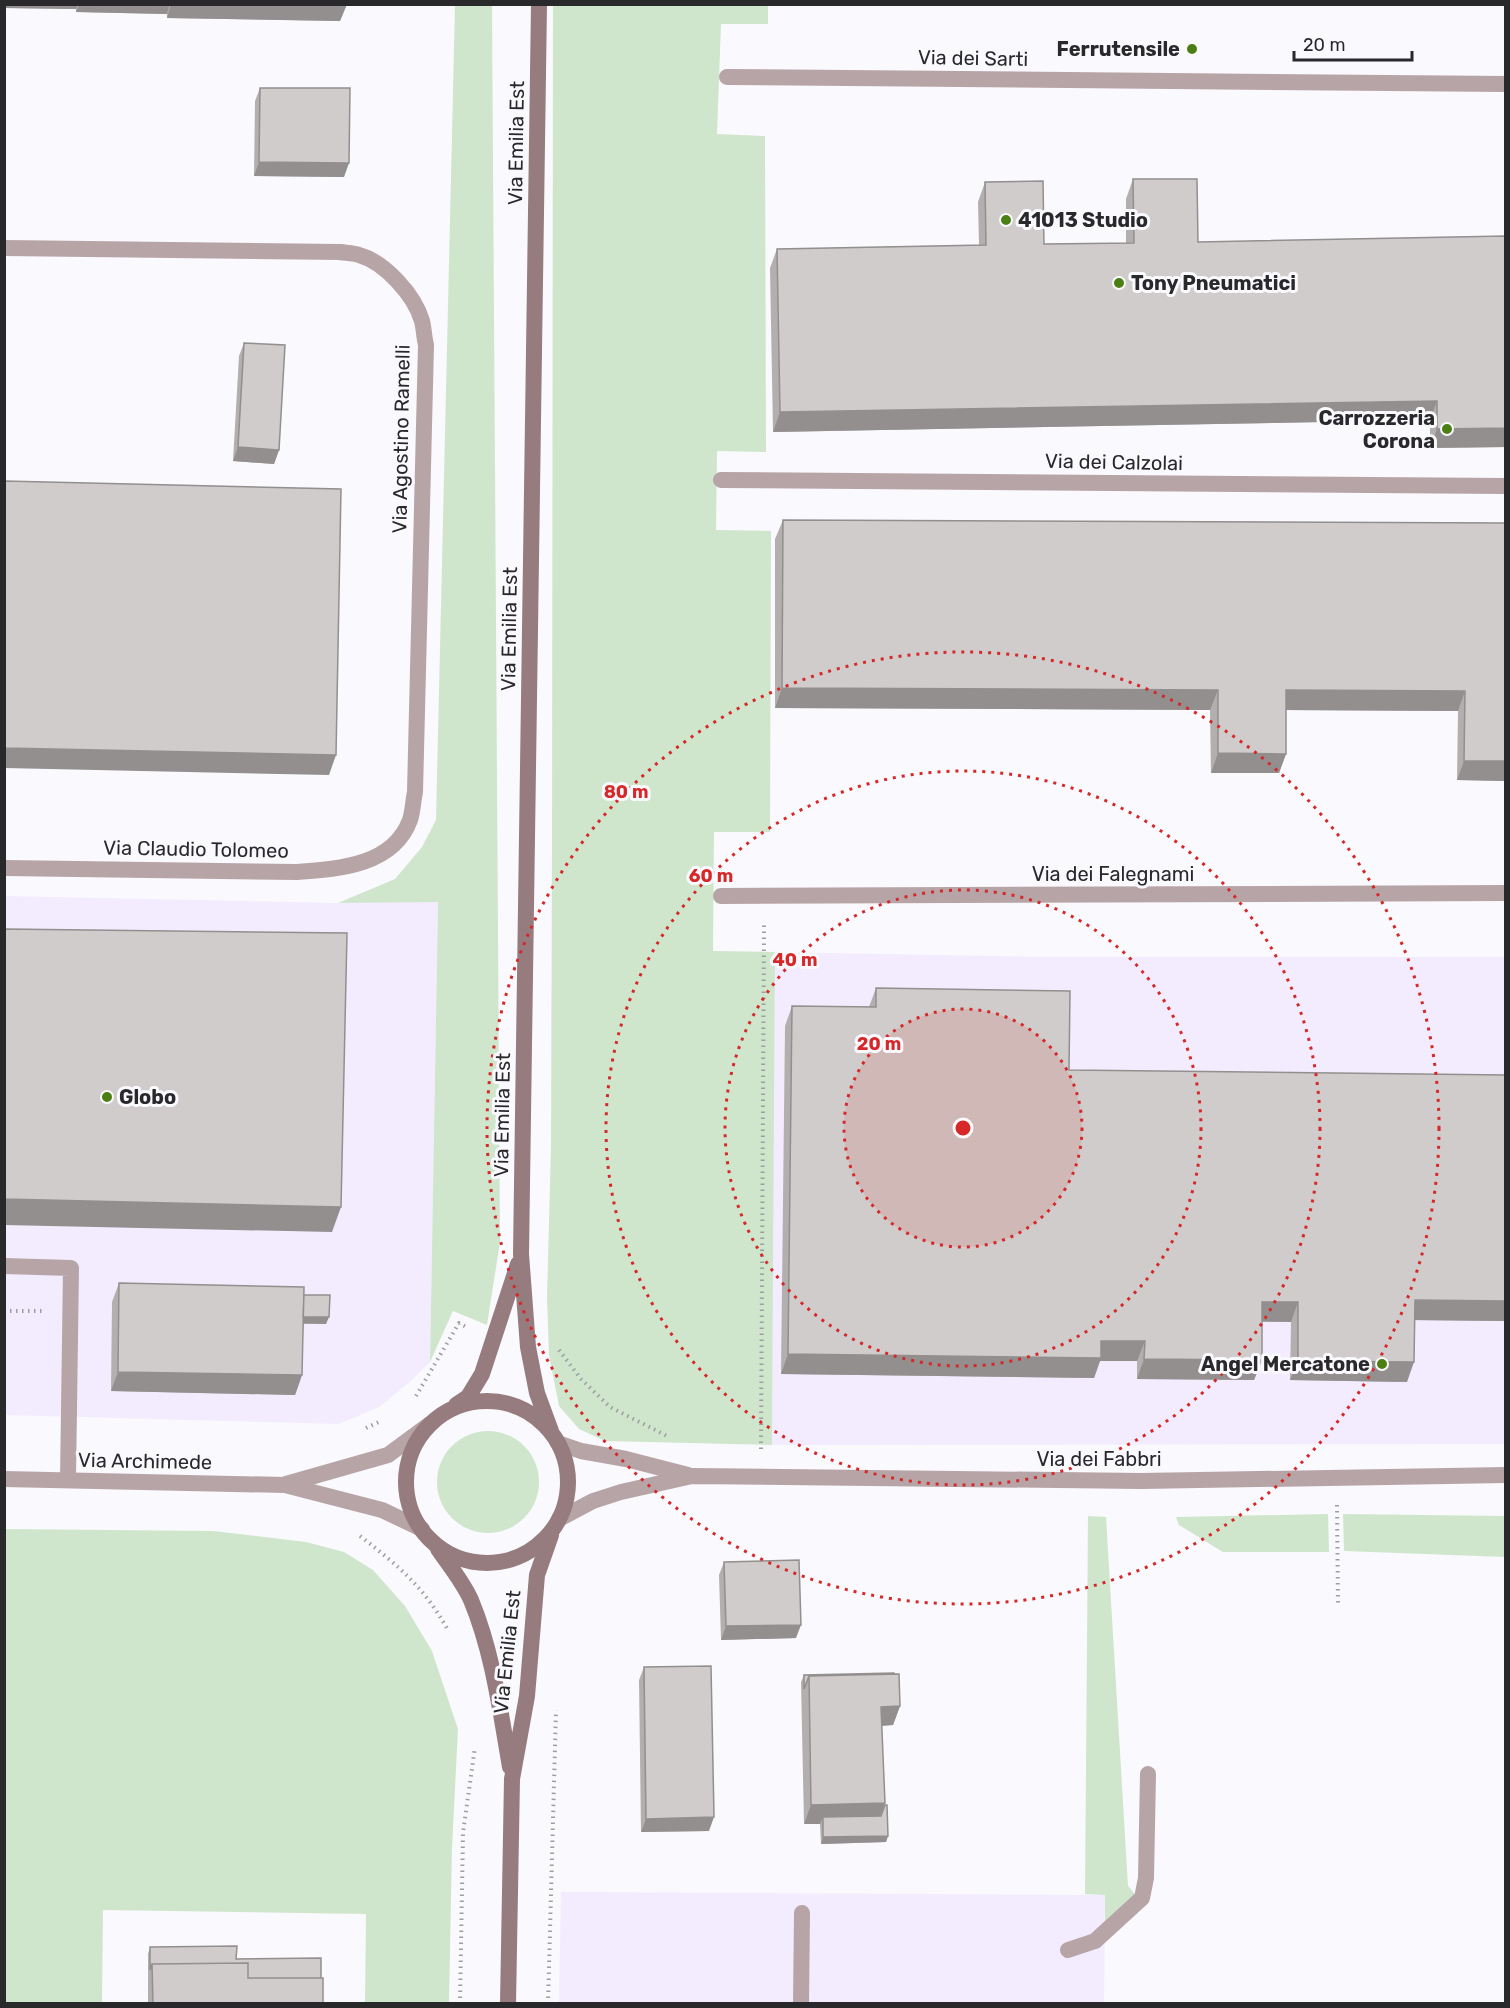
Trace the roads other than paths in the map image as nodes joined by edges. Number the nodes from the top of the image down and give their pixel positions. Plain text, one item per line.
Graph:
1 (539, 4) edge
2 (727, 77) dead end
3 (1506, 84) edge
4 (4, 248) edge
5 (721, 480) dead end
6 (1506, 486) edge
7 (385, 852) joint
8 (4, 868) edge
9 (1506, 893) edge
10 (721, 896) dead end
11 (521, 1254) junction
12 (4, 1266) edge
13 (446, 1412) junction
14 (430, 1424) junction
15 (554, 1437) junction
16 (1506, 1475) edge
17 (692, 1476) junction
18 (4, 1479) edge
19 (68, 1480) junction
20 (285, 1485) junction
21 (556, 1525) junction
22 (422, 1529) junction
23 (435, 1544) junction
24 (1148, 1774) dead end
25 (512, 1779) junction
26 (802, 1914) dead end
27 (1068, 1950) dead end
28 (508, 2004) edge
29 (801, 2004) edge

1 - 11 main road, Via Emilia Est
2 - 3 street, Via dei Sarti
4 - 7 street, Via Agostino Ramelli
5 - 6 street, Via dei Calzolai
7 - 8 street, Via Claudio Tolomeo
9 - 10 street, Via dei Falegnami
11 - 13 main road, Via Emilia Est
11 - 15 main road, Via Emilia Est
12 - 19 street
13 - 14 main road, Via Emilia Est
13 - 15 main road, Via Emilia Est
14 - 20 street, Via Archimede
14 - 22 main road, Via Emilia Est
15 - 17 street, Via dei Fabbri
15 - 21 main road, Via Emilia Est
16 - 17 street, Via dei Fabbri
17 - 21 street, Via dei Fabbri
18 - 19 street, Via Archimede
19 - 20 street, Via Archimede
20 - 22 street, Via Archimede
21 - 23 main road, Via Emilia Est
21 - 25 main road, Via Emilia Est
22 - 23 main road, Via Emilia Est
23 - 25 main road, Via Emilia Est
24 - 27 street
25 - 28 main road, Via Emilia Est
26 - 29 street

